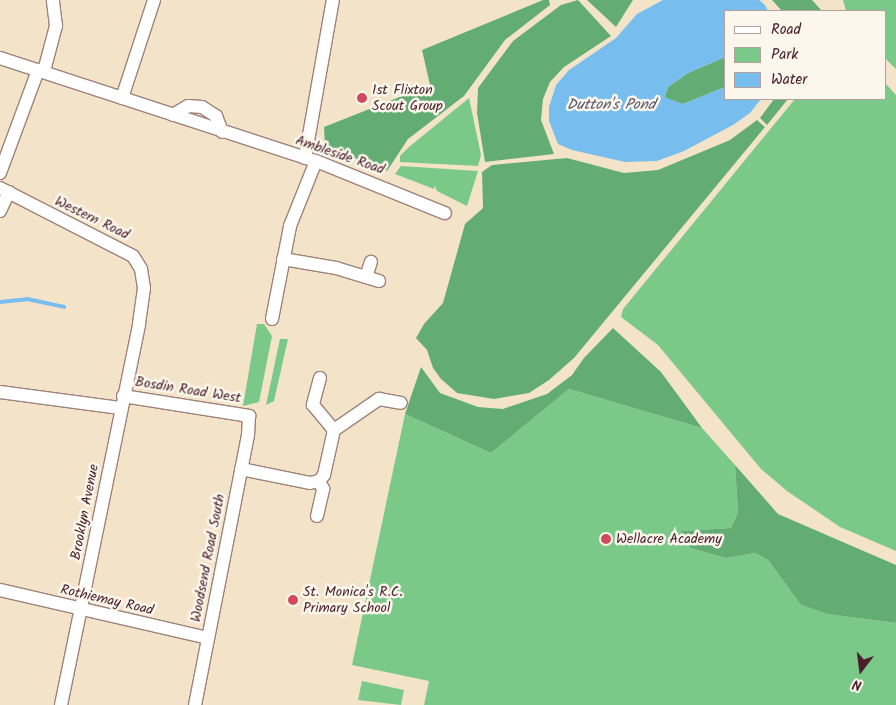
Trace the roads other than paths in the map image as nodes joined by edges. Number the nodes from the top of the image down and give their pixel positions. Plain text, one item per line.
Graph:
1 (53, 0) edge
2 (154, 0) edge
3 (333, 0) edge
4 (0, 58) edge
5 (41, 71) junction
6 (122, 98) junction
7 (172, 115) junction
8 (222, 132) junction
9 (310, 160) junction
10 (0, 172) edge
11 (4, 190) edge
12 (0, 211) edge
13 (445, 213) dead end
14 (282, 259) junction
15 (371, 262) dead end
16 (366, 277) junction
17 (379, 281) dead end
18 (272, 319) dead end
19 (140, 325) joint
20 (320, 378) dead end
21 (0, 394) edge
22 (122, 402) junction
23 (401, 403) dead end
24 (0, 406) edge
25 (249, 416) joint
26 (334, 430) junction
27 (241, 469) junction
28 (319, 481) junction
29 (317, 516) dead end
30 (0, 590) edge
31 (81, 608) junction
32 (208, 638) junction
33 (61, 705) edge
34 (195, 705) edge

1 - 5 street
2 - 6 street
3 - 9 street
4 - 5 street, Ambleside Road
5 - 6 street, Ambleside Road
5 - 10 street
6 - 7 street, Ambleside Road
7 - 8 street, Ambleside Road
7 - 8 street
8 - 9 street, Ambleside Road
9 - 13 street, Ambleside Road
9 - 14 street
11 - 12 street
11 - 19 street, Western Road
14 - 16 street
14 - 18 street
15 - 16 street
16 - 17 street
19 - 22 street, Brooklyn Avenue
20 - 26 street
21 - 22 street, Bosdin Road West
21 - 24 street
22 - 25 street, Bosdin Road West
22 - 31 street, Brooklyn Avenue
23 - 26 street
25 - 27 street, Woodsend Road South
26 - 28 street
27 - 28 street
27 - 32 street, Woodsend Road South
28 - 29 street
30 - 31 street, Rothiemay Road
31 - 32 street, Rothiemay Road
31 - 33 street, Brooklyn Avenue
32 - 34 street, Woodsend Road South

